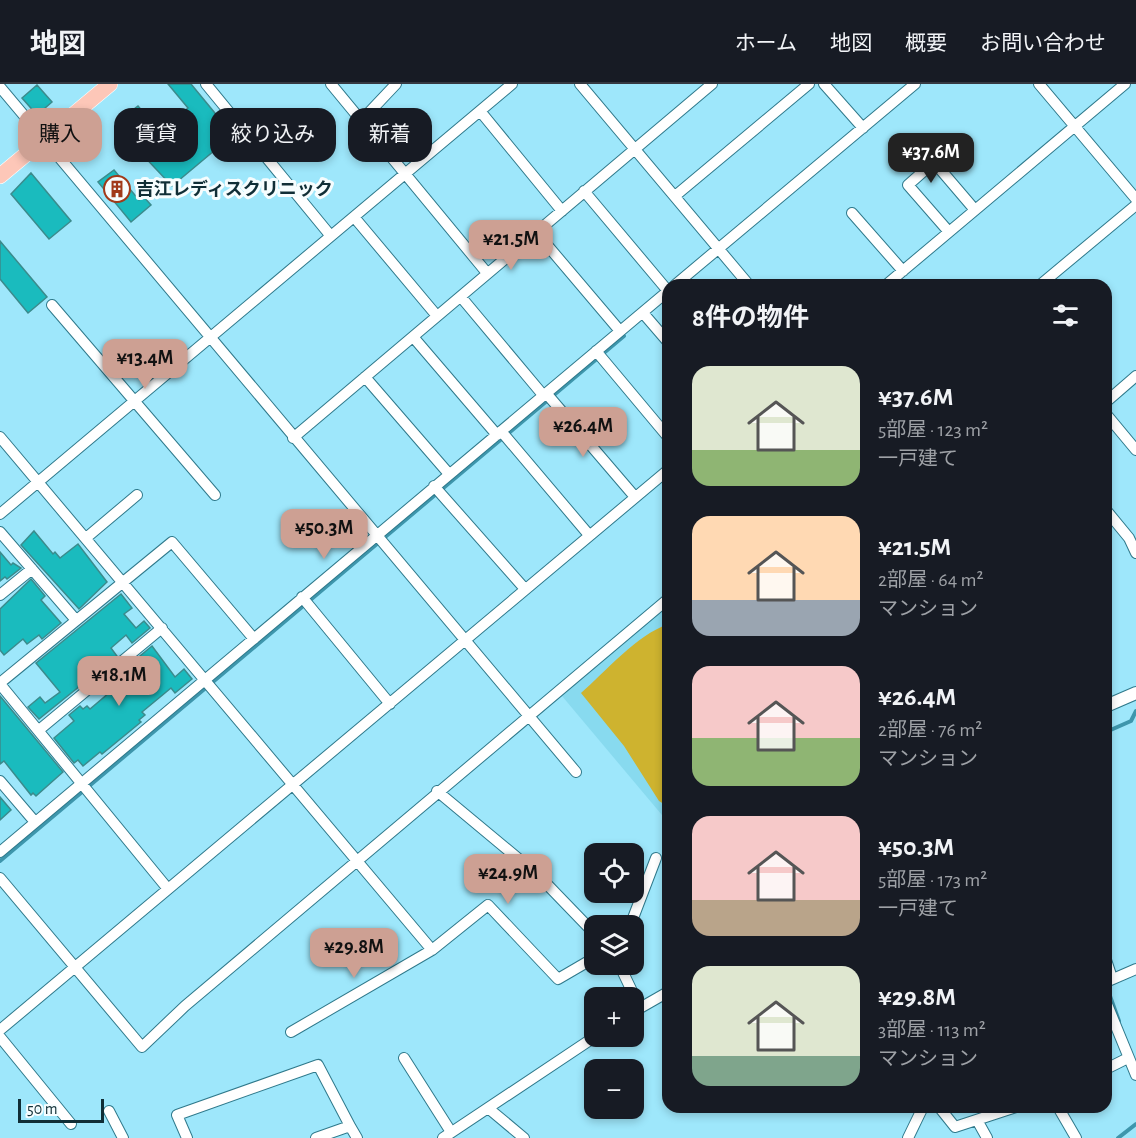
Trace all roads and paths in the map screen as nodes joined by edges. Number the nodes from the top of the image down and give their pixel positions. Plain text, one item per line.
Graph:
1 (110, 84) edge
2 (206, 84) edge
3 (331, 84) edge
4 (396, 84) edge
5 (512, 84) edge
6 (580, 84) edge
7 (712, 84) edge
8 (809, 84) edge
9 (824, 84) edge
10 (1039, 84) edge
11 (1125, 84) edge
12 (913, 85) edge
13 (0, 87) edge
14 (82, 108) edge
15 (351, 108) edge
16 (374, 108) edge
17 (18, 109) edge
18 (480, 111) junction
19 (1075, 126) junction
20 (863, 128) junction
21 (635, 150) junction
22 (18, 161) edge
23 (62, 162) edge
24 (395, 162) edge
25 (405, 174) junction
26 (0, 176) edge
27 (584, 191) junction
28 (675, 196) junction
29 (1136, 199) edge
30 (1136, 205) edge
31 (975, 210) junction
32 (561, 211) junction
33 (852, 213) dead end
34 (354, 217) junction
35 (536, 232) junction
36 (949, 232) junction
37 (330, 235) junction
38 (719, 248) junction
39 (903, 271) junction
40 (487, 273) junction
41 (682, 279) edge
42 (744, 279) edge
43 (893, 279) edge
44 (1047, 279) edge
45 (662, 284) edge
46 (662, 296) edge
47 (461, 297) junction
48 (52, 305) dead end
49 (643, 313) junction
50 (437, 316) junction
51 (620, 331) junction
52 (662, 335) edge
53 (210, 338) junction
54 (414, 338) junction
55 (599, 355) junction
56 (1136, 376) edge
57 (365, 377) junction
58 (547, 396) junction
59 (1112, 397) edge
60 (135, 399) junction
61 (1112, 421) edge
62 (662, 429) edge
63 (502, 435) junction
64 (0, 437) edge
65 (293, 438) junction
66 (1136, 450) edge
67 (449, 474) junction
68 (662, 475) edge
69 (38, 483) junction
70 (438, 490) junction
71 (137, 495) dead end
72 (215, 495) dead end
73 (635, 497) junction
74 (0, 514) edge
75 (1112, 516) edge
76 (0, 532) edge
77 (1132, 534) edge
78 (589, 535) junction
79 (86, 538) junction
80 (380, 539) junction
81 (1136, 554) edge
82 (32, 569) junction
83 (122, 580) junction
84 (525, 589) junction
85 (0, 596) edge
86 (305, 601) junction
87 (662, 604) edge
88 (75, 619) junction
89 (162, 628) junction
90 (254, 639) junction
91 (466, 640) junction
92 (0, 683) edge
93 (208, 684) junction
94 (1135, 698) edge
95 (390, 704) junction
96 (1112, 704) edge
97 (529, 716) junction
98 (39, 730) junction
99 (576, 772) dead end
100 (0, 781) edge
101 (293, 786) junction
102 (85, 787) junction
103 (437, 791) junction
104 (35, 822) junction
105 (0, 852) edge
106 (656, 858) dead end
107 (357, 860) junction
108 (0, 878) edge
109 (168, 889) junction
110 (634, 915) edge
111 (584, 923) edge
112 (432, 950) junction
113 (584, 964) edge
114 (75, 968) junction
115 (1136, 969) edge
116 (1112, 979) edge
117 (662, 995) edge
118 (644, 1006) edge
119 (1112, 1017) edge
120 (0, 1030) edge
121 (291, 1032) dead end
122 (0, 1037) edge
123 (584, 1044) edge
124 (404, 1058) dead end
125 (1128, 1058) junction
126 (1112, 1066) edge
127 (1136, 1075) edge
128 (488, 1108) junction
129 (109, 1111) dead end
130 (920, 1113) edge
131 (944, 1113) edge
132 (998, 1113) edge
133 (1061, 1113) edge
134 (977, 1120) junction
135 (71, 1124) dead end
136 (350, 1126) junction
137 (447, 1135) edge
138 (123, 1138) edge
139 (187, 1138) edge
140 (316, 1138) edge
141 (357, 1138) edge
142 (524, 1138) edge
143 (908, 1138) edge
144 (987, 1138) edge
145 (1076, 1138) edge

1 - 14 main road
2 - 37 street
3 - 15 street
4 - 16 street
5 - 18 street
6 - 21 street
7 - 21 street
8 - 28 street
9 - 20 street
10 - 19 street
11 - 19 street
12 - 20 street
13 - 17 street
18 - 25 street
18 - 32 street
19 - 29 street
19 - 31 street
20 - 38 street
21 - 27 street
21 - 28 street
22 - 26 main road
23 - 53 street
24 - 25 street
25 - 34 street
25 - 40 street
27 - 32 street
27 - 45 street
28 - 38 street
30 - 44 street
31 - 36 street
31 - 36 street
32 - 35 street
33 - 39 street
34 - 37 street
34 - 50 street
35 - 40 street
35 - 51 street
36 - 39 street
37 - 53 street
38 - 41 street
38 - 42 street
39 - 43 street
40 - 47 street
46 - 49 street
47 - 50 street
47 - 58 street
48 - 60 street
49 - 51 street
49 - 52 street
50 - 54 street
51 - 55 street
53 - 60 street
53 - 65 street
54 - 57 street
54 - 63 street
55 - 58 street
55 - 62 street
56 - 59 street
57 - 65 street
57 - 67 street
58 - 63 street
58 - 73 street
60 - 69 street
60 - 72 street
61 - 66 street
63 - 67 street
63 - 78 street
64 - 69 street
65 - 80 street
67 - 70 street
68 - 73 street
69 - 74 street
69 - 79 street
70 - 80 street
70 - 84 street
71 - 79 street
73 - 78 street
75 - 77 street
76 - 82 street
77 - 81 street
78 - 84 street
79 - 83 street
80 - 86 street
80 - 91 street
82 - 85 street
82 - 88 street
83 - 88 street
83 - 89 street
83 - 90 street
84 - 91 street
86 - 90 street
86 - 95 street
87 - 97 street
88 - 92 street
89 - 93 street
89 - 98 street
90 - 93 street
91 - 95 street
91 - 97 street
92 - 98 street
93 - 101 street
93 - 102 street
94 - 96 street
95 - 101 street
97 - 99 street
97 - 103 street
98 - 102 street
100 - 104 street
101 - 107 street
101 - 109 street
102 - 104 street
102 - 109 street
103 - 107 street
103 - 111 street
104 - 105 street
106 - 110 street
107 - 112 street
107 - 114 street
108 - 114 street
109 - 114 street
112 - 113 street
112 - 121 street
114 - 120 street
115 - 116 street
117 - 118 street
119 - 125 street
122 - 135 street
123 - 128 street
124 - 137 street
125 - 126 street
125 - 127 street
128 - 137 street
128 - 142 street
129 - 138 street
130 - 143 street
131 - 134 street
132 - 134 street
133 - 145 street
134 - 144 street
136 - 139 street
136 - 140 street
136 - 141 street

